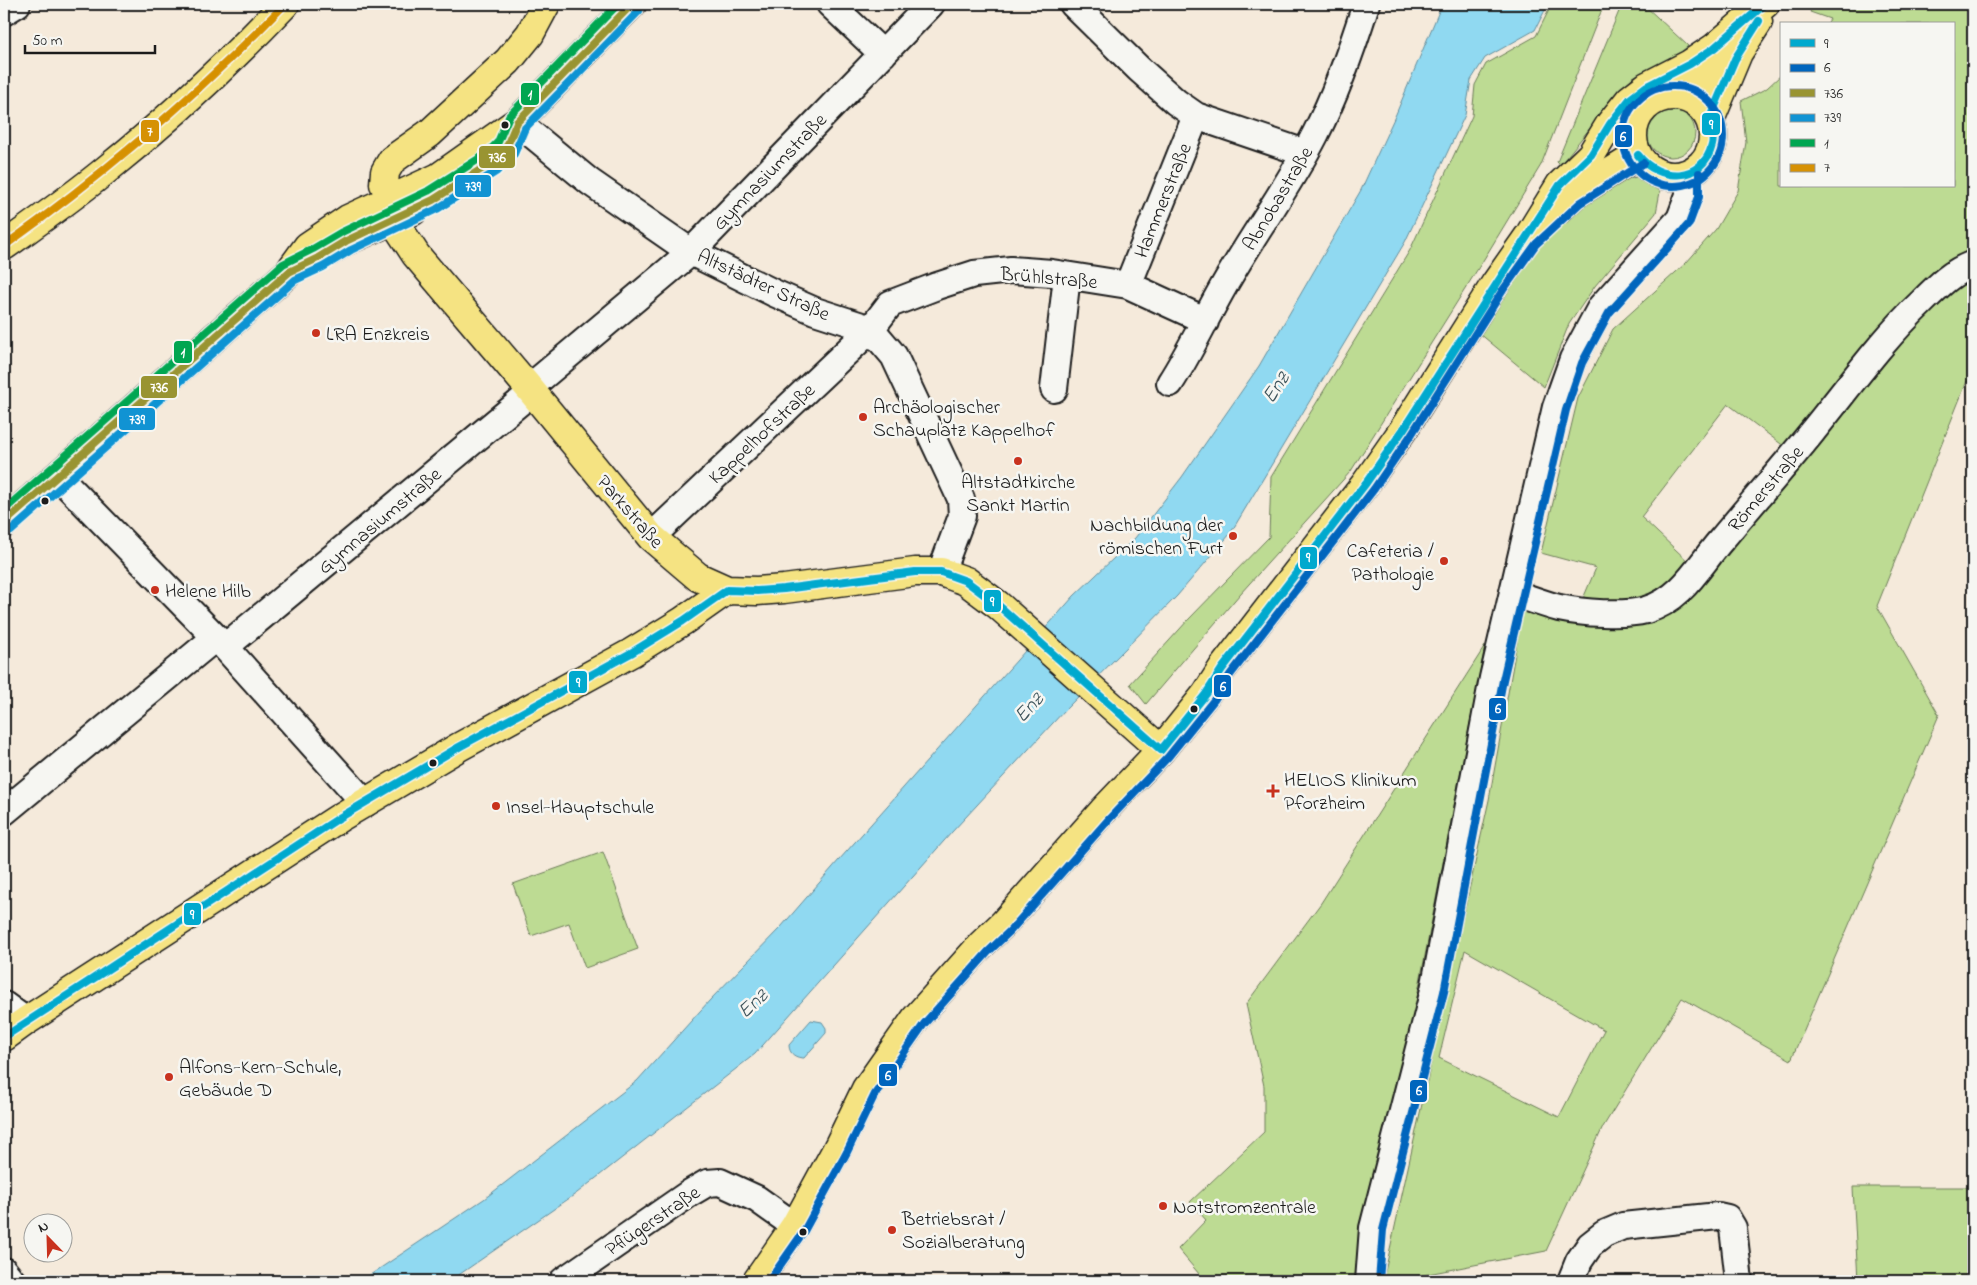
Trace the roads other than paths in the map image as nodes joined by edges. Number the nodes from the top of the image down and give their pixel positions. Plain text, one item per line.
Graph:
1 (17, 4) edge
2 (285, 4) edge
3 (546, 4) edge
4 (632, 4) edge
5 (830, 4) edge
6 (931, 4) edge
7 (1073, 4) edge
8 (1366, 4) edge
9 (1764, 4) edge
10 (1769, 4) edge
11 (4, 12) edge
12 (1738, 53) junction
13 (883, 54) junction
14 (1686, 98) junction
15 (1196, 116) junction
16 (1710, 120) junction
17 (517, 122) junction
18 (1305, 153) junction
19 (1638, 155) junction
20 (1689, 172) junction
21 (395, 209) junction
22 (1528, 237) junction
23 (4, 246) edge
24 (691, 252) junction
25 (1973, 264) edge
26 (1067, 276) junction
27 (1128, 285) junction
28 (1205, 322) junction
29 (871, 329) junction
30 (1170, 384) dead end
31 (1054, 389) dead end
32 (531, 390) junction
33 (58, 476) junction
34 (4, 524) edge
35 (651, 537) junction
36 (941, 572) junction
37 (727, 590) junction
38 (1513, 593) junction
39 (220, 642) junction
40 (1161, 750) junction
41 (365, 803) junction
42 (4, 812) edge
43 (4, 1005) edge
44 (26, 1021) junction
45 (4, 1037) edge
46 (795, 1226) junction
47 (4, 1271) edge
48 (763, 1279) edge
49 (12, 1281) edge
50 (563, 1281) edge
51 (1369, 1281) edge
52 (1571, 1281) edge
53 (1739, 1281) edge

1 - 11 street
2 - 23 main road
3 - 21 main road
4 - 17 main road
5 - 13 street
6 - 13 street, Gymnasiumstraße
7 - 15 street
8 - 18 street, Abnobastraße
9 - 22 main road
10 - 12 main road
12 - 14 main road
12 - 16 main road
13 - 24 street, Gymnasiumstraße
14 - 16 main road
14 - 19 main road
15 - 18 street
15 - 27 street, Hammerstraße
16 - 20 main road
17 - 21 main road
17 - 24 street, Altstädter Straße
18 - 28 street, Abnobastraße
19 - 20 main road
19 - 22 main road
20 - 38 street
21 - 32 main road, Parkstraße
21 - 33 main road
22 - 40 main road
24 - 29 street, Altstädter Straße
24 - 32 street, Gymnasiumstraße
25 - 38 street, Römerstraße
26 - 27 street, Brühlstraße
26 - 29 street, Brühlstraße
26 - 31 street
27 - 28 street, Brühlstraße
28 - 30 street, Abnobastraße
29 - 35 street, Kappelhofstraße
29 - 36 street
32 - 35 main road, Parkstraße
32 - 39 street, Gymnasiumstraße
33 - 34 main road
33 - 39 street
35 - 37 main road, Parkstraße
36 - 37 main road
36 - 40 main road
37 - 41 main road
38 - 51 street
39 - 41 street
39 - 42 street, Gymnasiumstraße
40 - 46 main road
41 - 44 main road
43 - 44 street
44 - 45 main road
46 - 48 main road
46 - 50 street, Pflügerstraße
47 - 49 street
52 - 53 street

